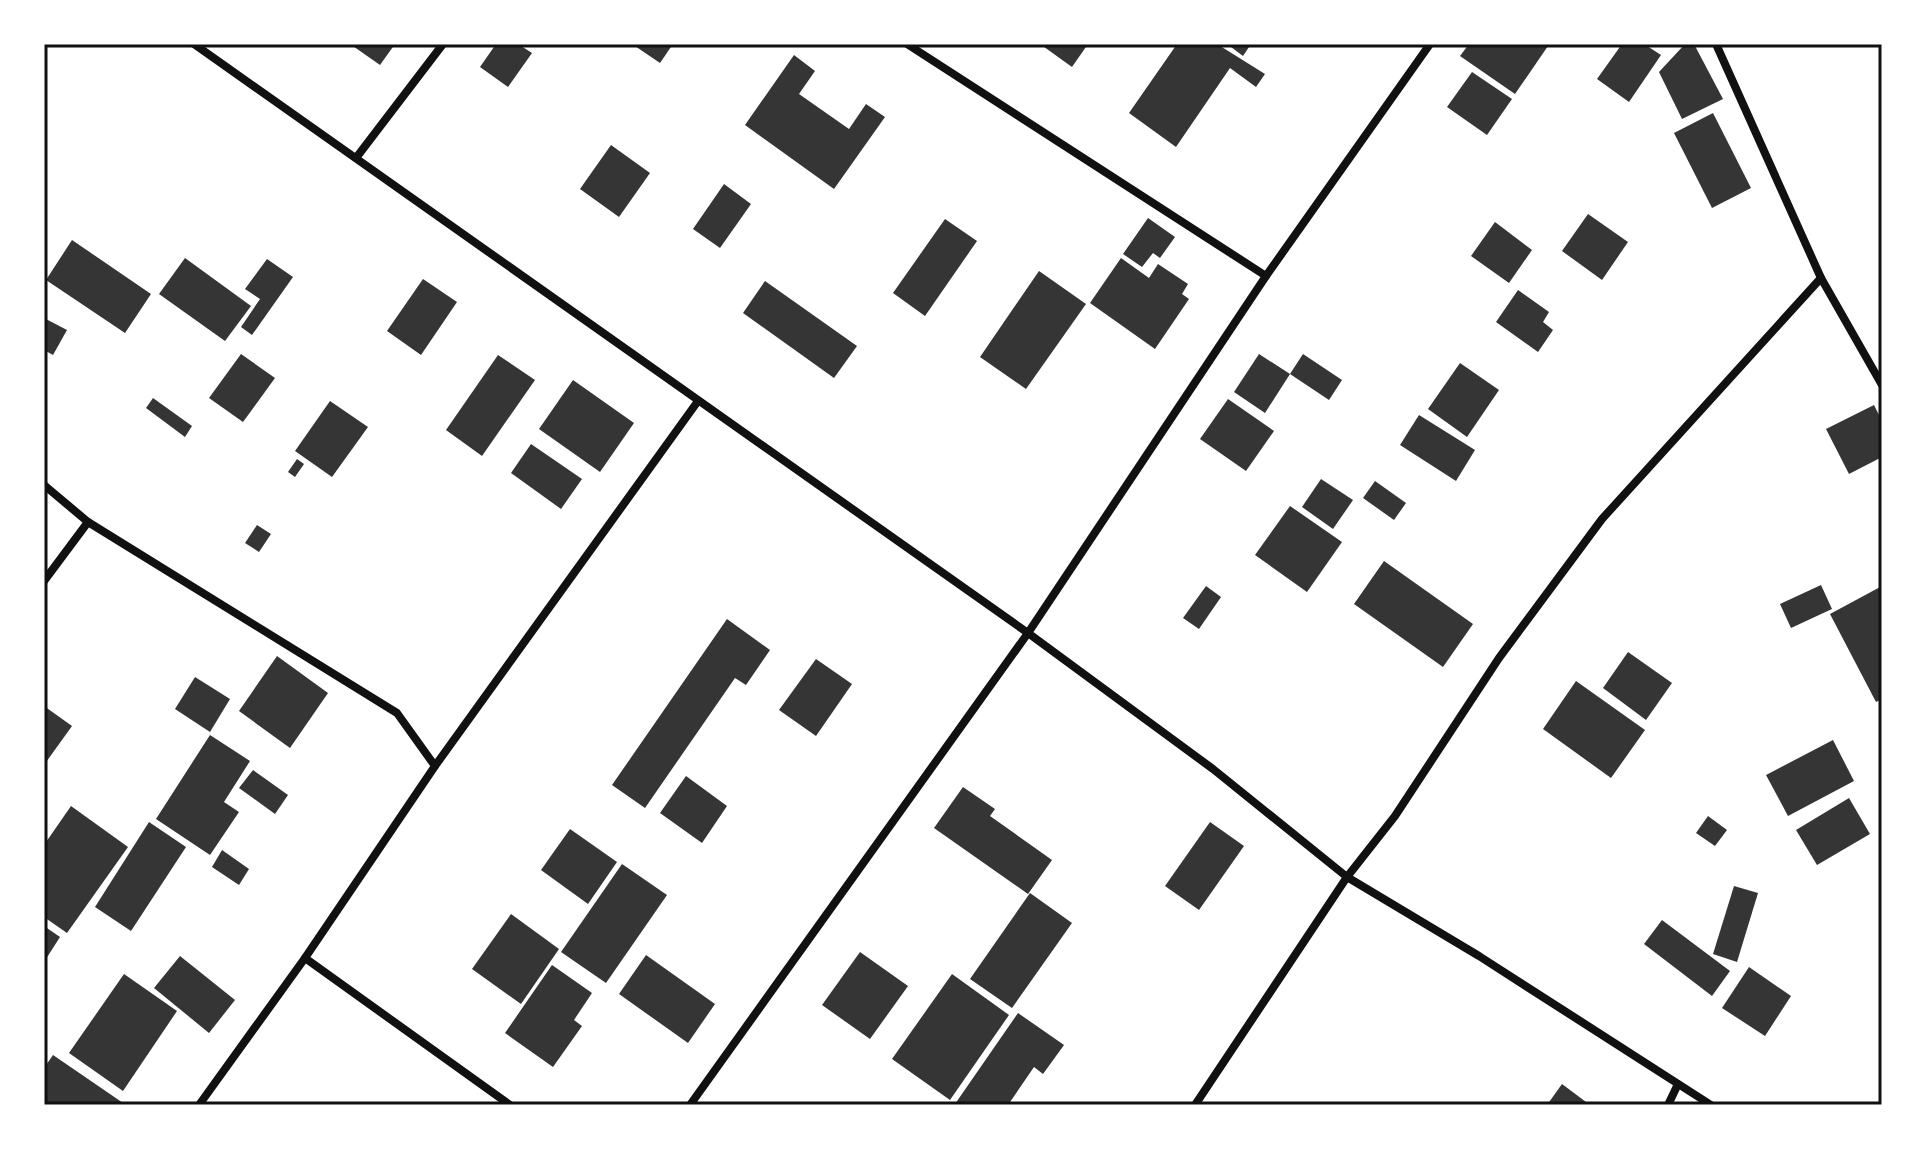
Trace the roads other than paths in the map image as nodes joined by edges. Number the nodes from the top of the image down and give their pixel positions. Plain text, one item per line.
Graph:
1 (194, 44) edge
2 (443, 44) edge
3 (1430, 44) edge
4 (1716, 44) edge
5 (910, 45) edge
6 (356, 158) junction
7 (1266, 276) junction
8 (1821, 278) junction
9 (1882, 385) edge
10 (698, 401) junction
11 (44, 485) edge
12 (88, 522) junction
13 (44, 581) edge
14 (1028, 633) junction
15 (435, 766) junction
16 (1347, 877) junction
17 (305, 958) junction
18 (1678, 1084) junction
19 (199, 1105) edge
20 (510, 1105) edge
21 (690, 1105) edge
22 (1195, 1105) edge
23 (1668, 1105) edge
24 (1711, 1105) edge

1 - 6 street
2 - 6 street
3 - 7 street
4 - 8 street
5 - 7 street
6 - 10 street
7 - 14 street
8 - 9 street
8 - 16 street
10 - 14 street
10 - 15 street
11 - 12 street
12 - 13 street
12 - 15 street
14 - 16 street
14 - 21 street
15 - 17 street
16 - 18 street
16 - 22 street
17 - 19 street
17 - 20 street
18 - 23 street
18 - 24 street

